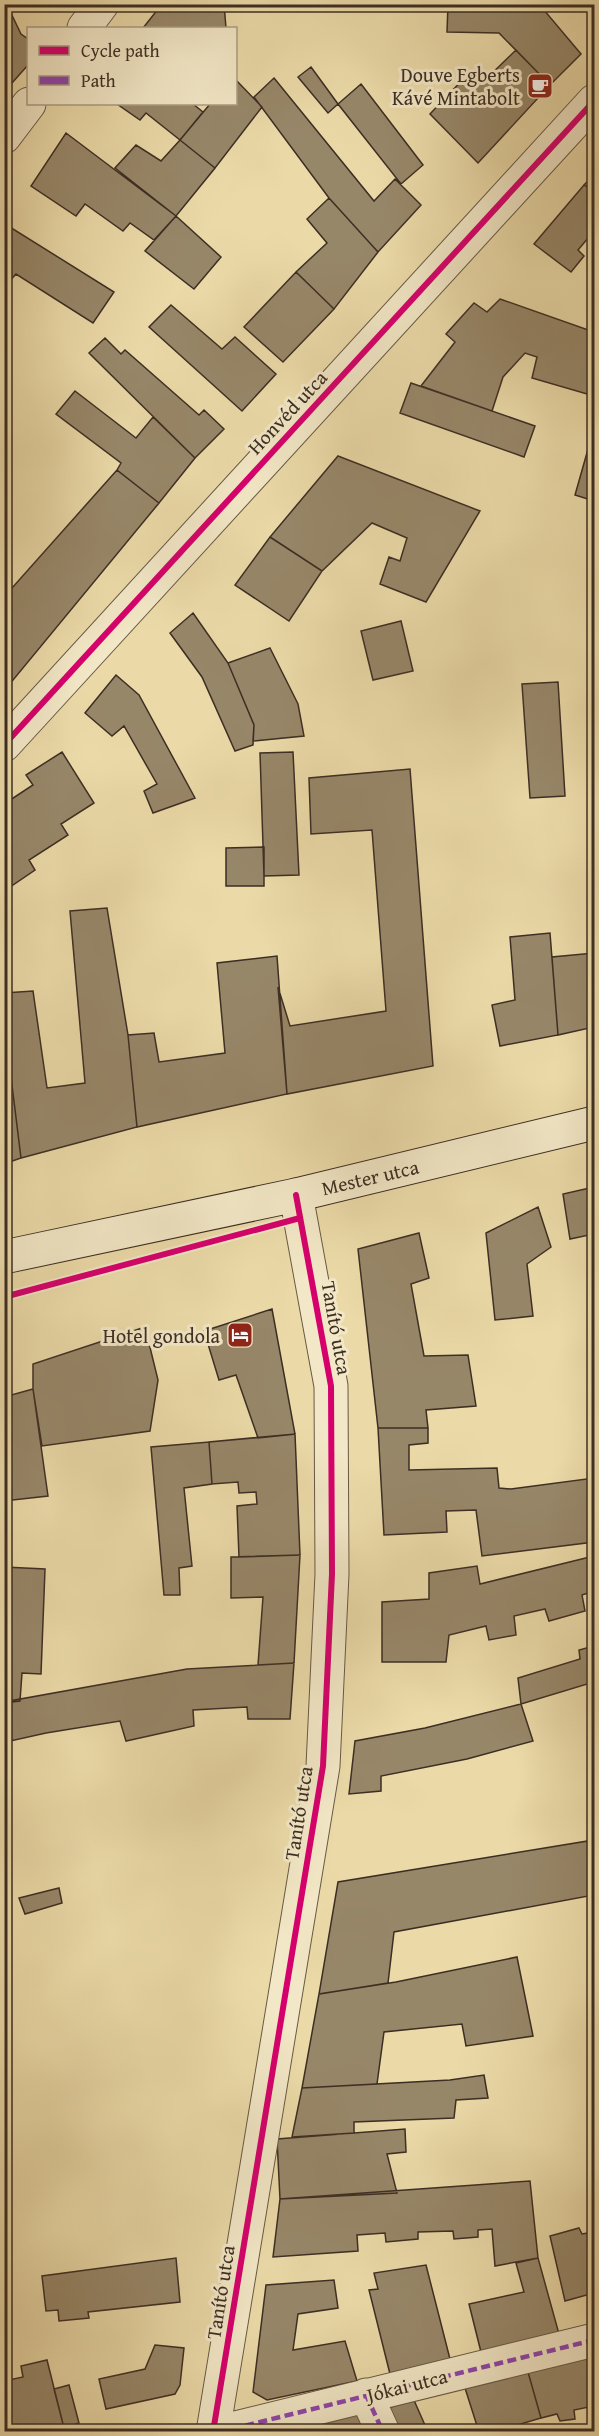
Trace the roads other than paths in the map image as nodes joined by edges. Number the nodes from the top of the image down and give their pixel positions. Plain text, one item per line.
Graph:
1 (102, 4) edge
2 (85, 27) edge
3 (594, 101) edge
4 (28, 105) edge
5 (4, 137) edge
6 (4, 745) edge
7 (594, 1123) edge
8 (296, 1195) junction
9 (4, 1257) edge
10 (594, 2340) edge
11 (366, 2395) junction
12 (213, 2432) edge
13 (219, 2432) edge
14 (383, 2432) edge

1 - 2 street
3 - 6 street, Honvéd utca
4 - 5 street
7 - 8 street, Mester utca
8 - 9 street, Mester utca
8 - 12 street, Tanító utca
10 - 11 street, Jókai utca
11 - 13 street, Jókai utca
11 - 14 street

